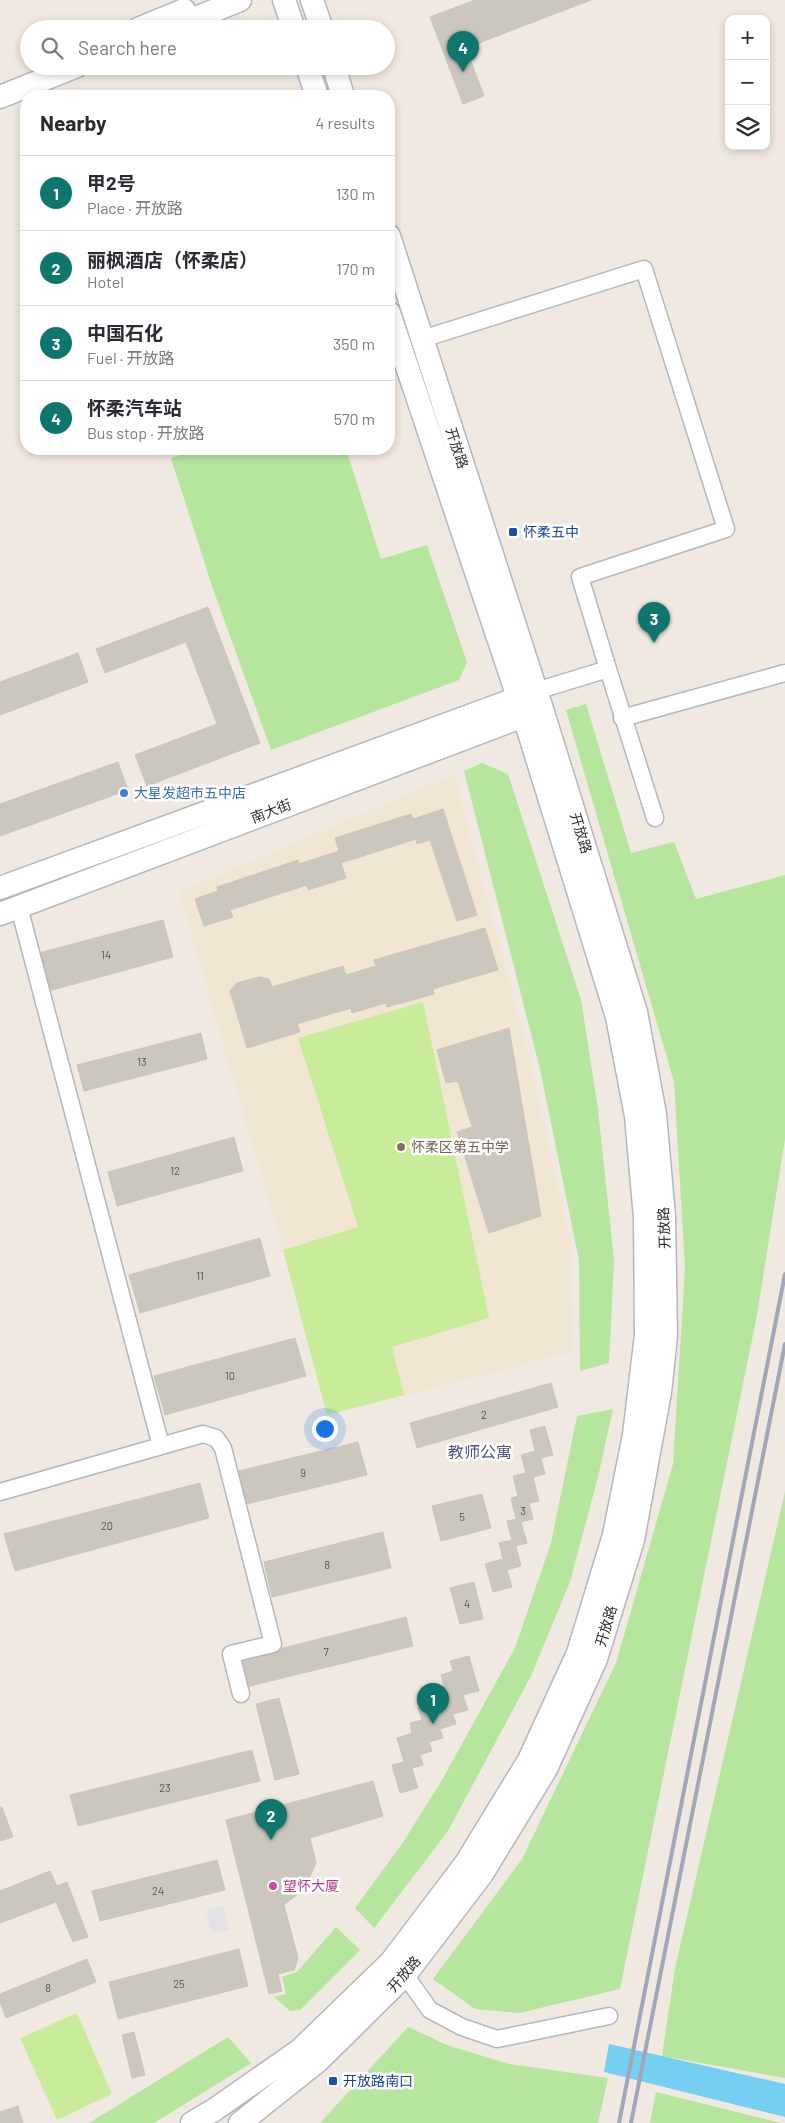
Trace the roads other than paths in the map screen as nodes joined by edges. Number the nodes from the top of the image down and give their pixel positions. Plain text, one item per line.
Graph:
1 (208, 0) edge
2 (240, 0) edge
3 (284, 0) edge
4 (312, 0) edge
5 (160, 20) edge
6 (191, 20) edge
7 (291, 20) edge
8 (319, 20) edge
9 (26, 75) edge
10 (55, 75) edge
11 (309, 75) edge
12 (337, 75) edge
13 (0, 86) edge
14 (314, 90) edge
15 (341, 90) edge
16 (0, 98) edge
17 (395, 255) edge
18 (395, 330) edge
19 (422, 339) junction
20 (608, 669) junction
21 (785, 673) edge
22 (530, 703) junction
23 (622, 718) junction
24 (655, 818) dead end
25 (0, 888) edge
26 (9, 910) edge
27 (162, 1446) junction
28 (0, 1492) edge
29 (240, 1694) dead end
30 (405, 1975) junction
31 (608, 2016) dead end
32 (192, 2123) edge
33 (240, 2123) edge

1 - 5 main road
2 - 6 main road
3 - 7 main road
4 - 8 main road
9 - 13 main road
10 - 16 main road
11 - 14 main road
12 - 15 main road
17 - 19 main road, 开放路
18 - 22 main road, 开放路
19 - 20 street
19 - 22 main road, 开放路
20 - 22 street
20 - 23 street
21 - 23 street
22 - 25 main road, 南大街
22 - 26 main road, 南大街
22 - 30 main road, 开放路
22 - 32 main road, 开放路
23 - 24 street
26 - 27 street
27 - 28 street
27 - 29 street
30 - 31 street
30 - 33 main road, 开放路

